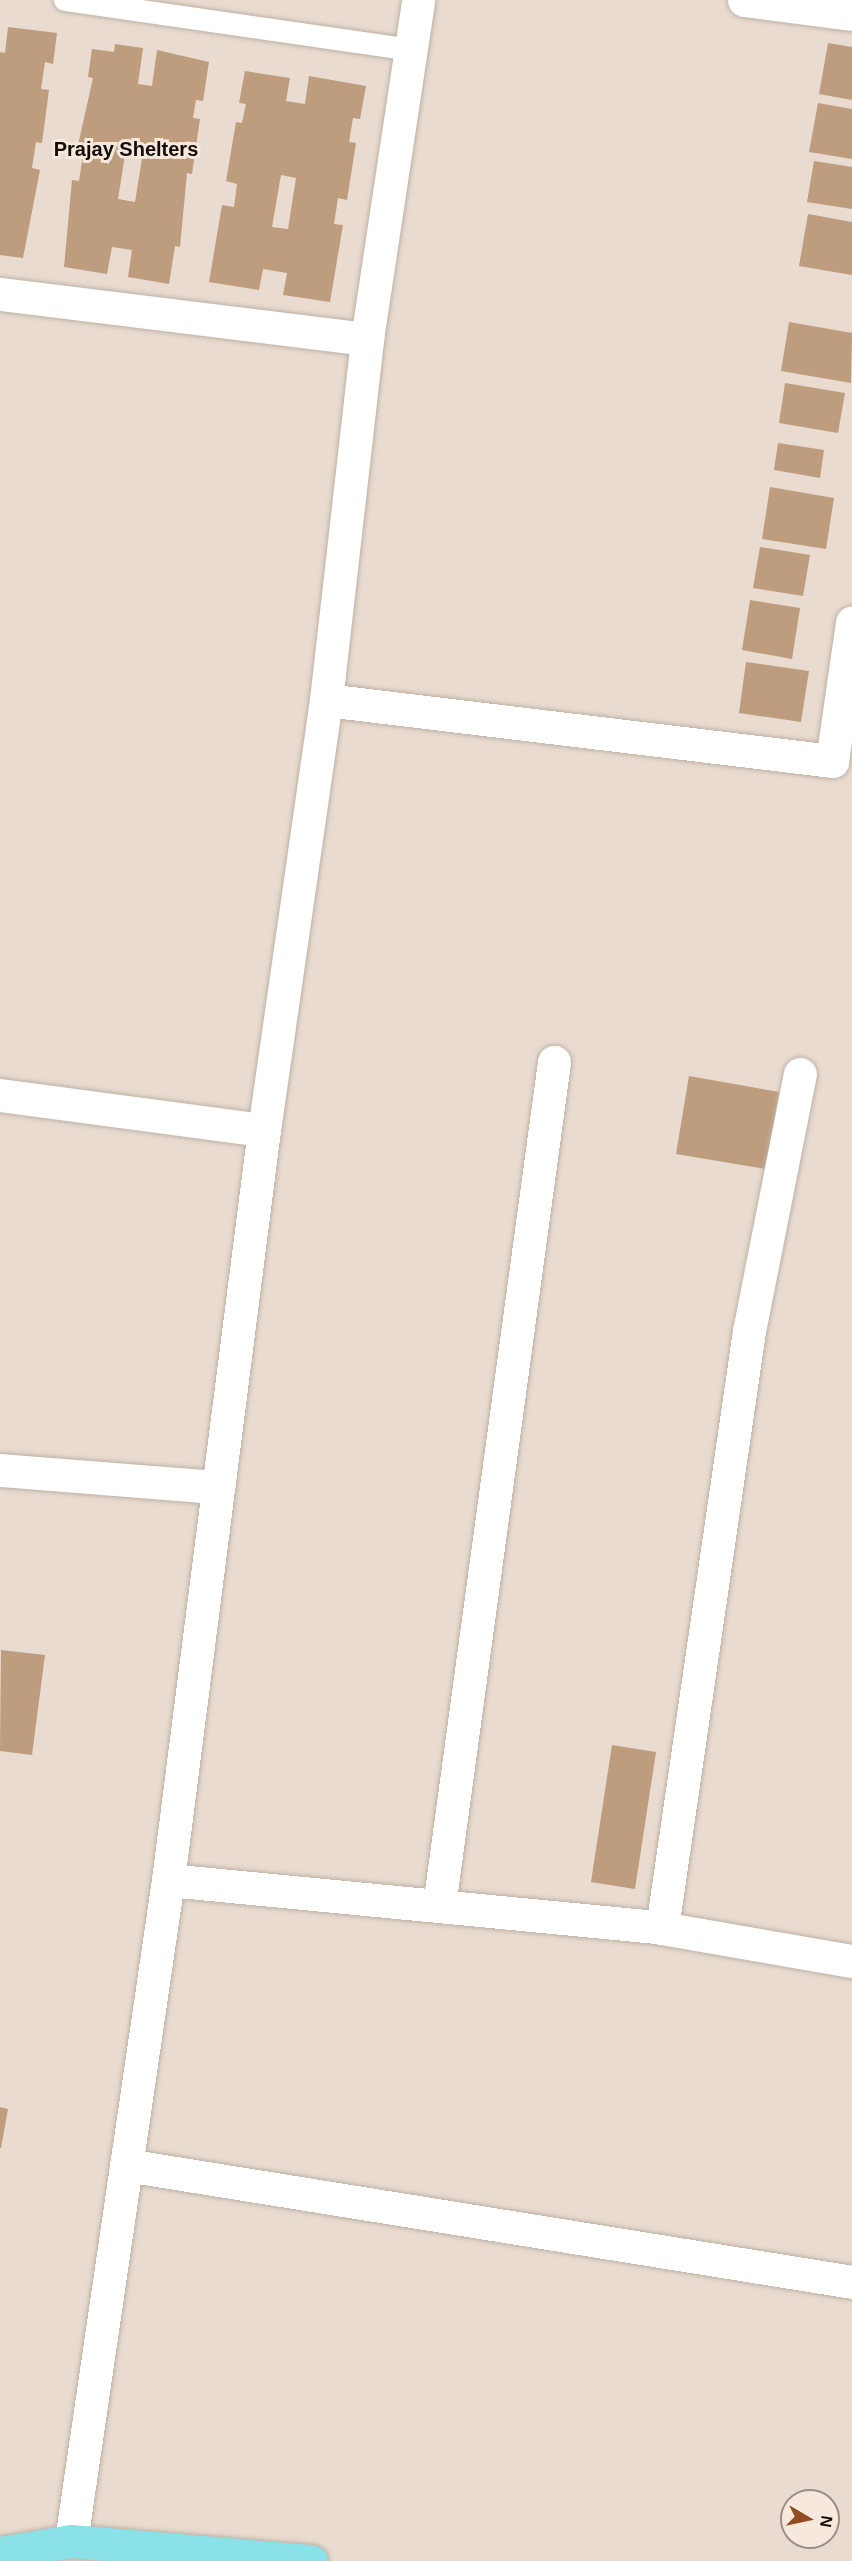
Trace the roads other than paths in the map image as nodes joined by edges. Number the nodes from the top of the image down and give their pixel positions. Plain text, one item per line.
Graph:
1 (65, 0) edge
2 (418, 0) edge
3 (744, 0) edge
4 (195, 10) edge
5 (852, 15) edge
6 (410, 50) junction
7 (0, 294) edge
8 (367, 339) junction
9 (852, 622) edge
10 (326, 700) junction
11 (554, 1062) dead end
12 (800, 1074) dead end
13 (0, 1095) edge
14 (264, 1130) junction
15 (0, 1470) edge
16 (218, 1487) junction
17 (168, 1880) junction
18 (439, 1906) junction
19 (662, 1928) junction
20 (852, 1962) edge
21 (126, 2165) junction
22 (852, 2282) edge
23 (71, 2541) junction
24 (0, 2553) edge
25 (311, 2561) edge

1 - 4 lane
2 - 6 street
3 - 5 street
4 - 6 lane
6 - 8 street
7 - 8 street
8 - 10 street
9 - 10 street
10 - 14 street
11 - 18 street
12 - 19 street
13 - 14 street
14 - 16 street
15 - 16 street
16 - 17 street
17 - 18 street
17 - 21 street
18 - 19 street
19 - 20 street
21 - 22 street
21 - 23 street
23 - 24 main road
23 - 25 main road

